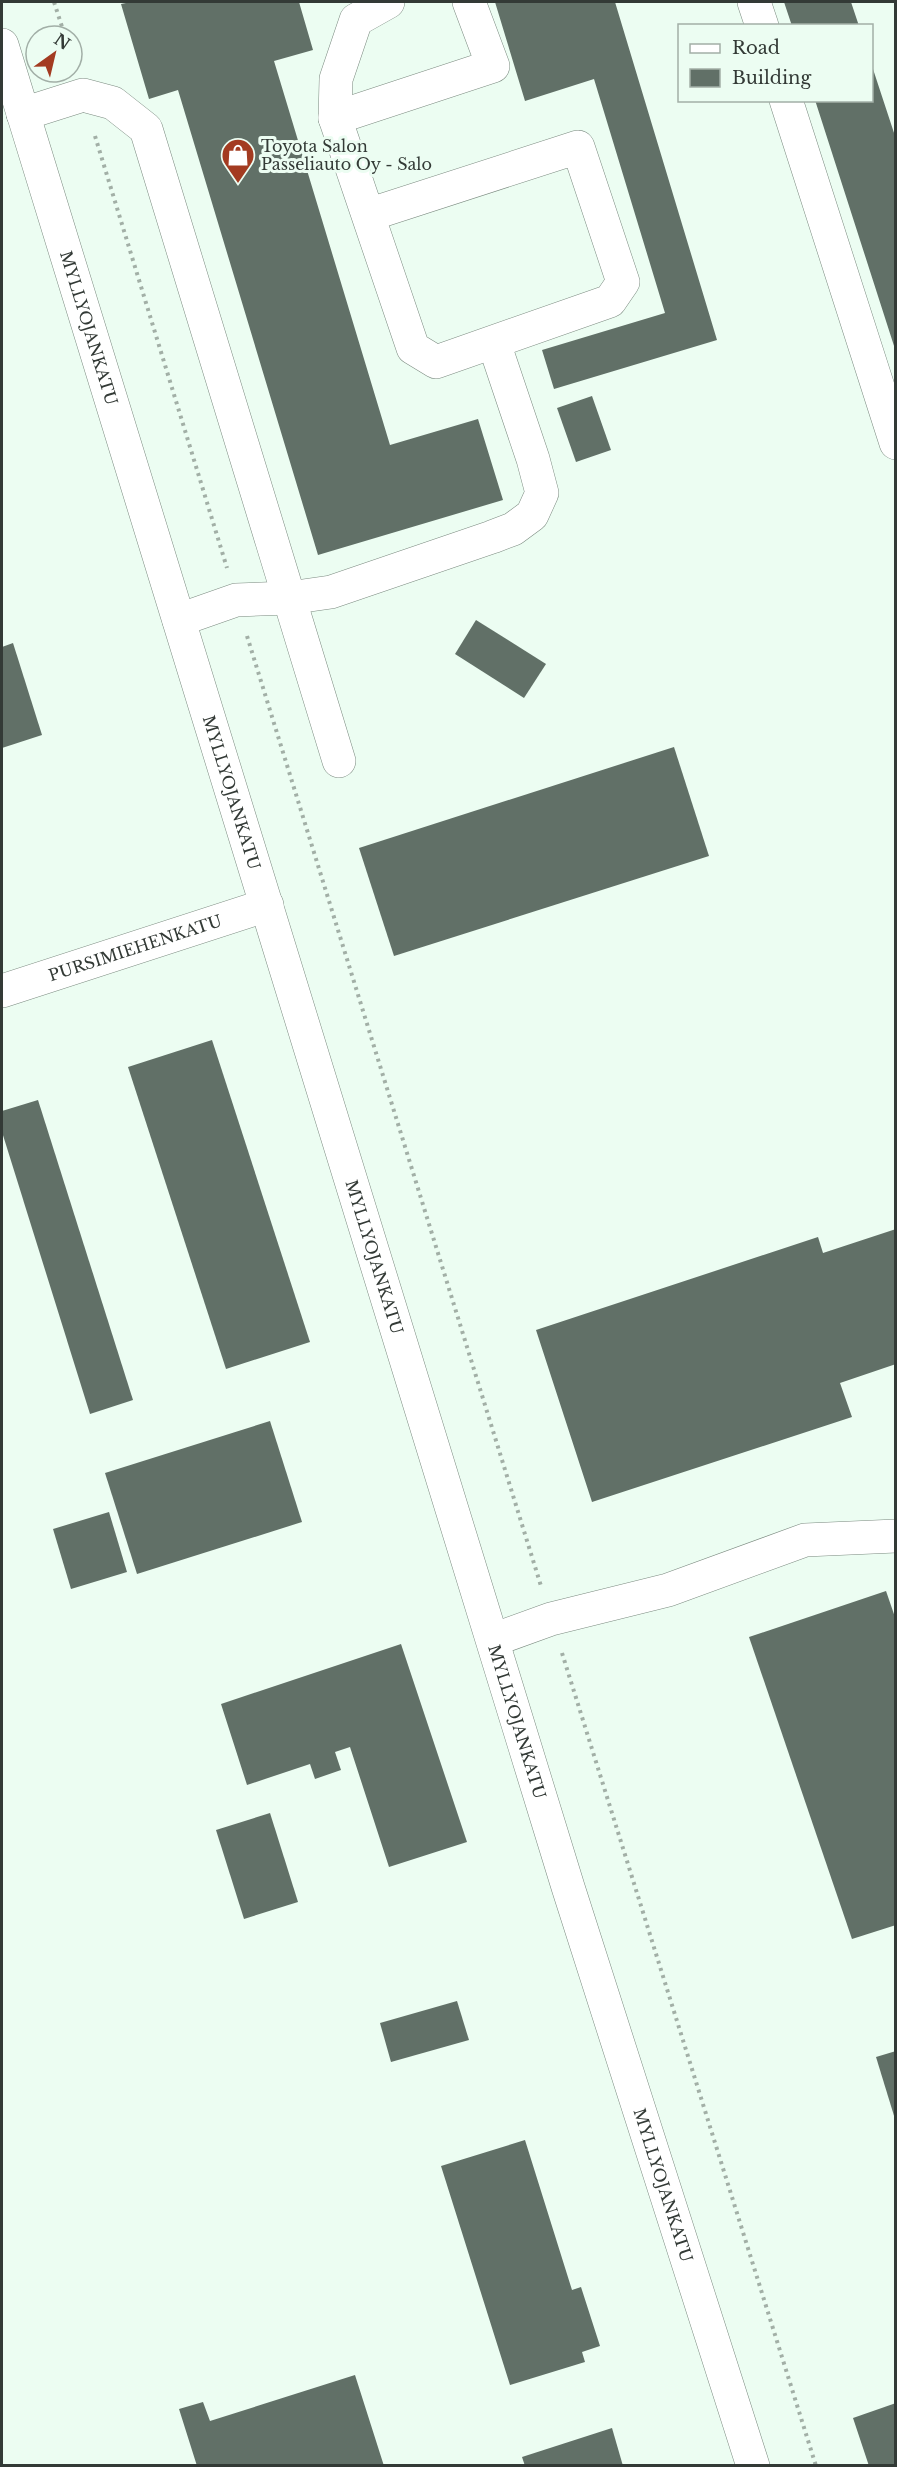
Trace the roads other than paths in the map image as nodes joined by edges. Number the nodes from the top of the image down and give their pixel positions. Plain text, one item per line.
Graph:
1 (388, 2) edge
2 (469, 2) edge
3 (754, 2) edge
4 (761, 24) edge
5 (2, 45) edge
6 (787, 102) edge
7 (22, 114) junction
8 (335, 118) junction
9 (368, 215) junction
10 (494, 343) junction
11 (896, 443) edge
12 (289, 598) junction
13 (179, 620) junction
14 (339, 761) dead end
15 (267, 905) junction
16 (2, 991) edge
17 (896, 1536) edge
18 (493, 1640) junction
19 (753, 2466) edge

1 - 8 street
2 - 8 street
3 - 4 street
5 - 7 street, MYLLYOJANKATU
6 - 11 street
7 - 12 street
7 - 13 street, MYLLYOJANKATU
8 - 9 street
9 - 10 street
9 - 10 street
10 - 12 street
12 - 13 street
12 - 14 street
13 - 15 street, MYLLYOJANKATU
15 - 16 street, PURSIMIEHENKATU
15 - 18 street, MYLLYOJANKATU
17 - 18 street
18 - 19 street, MYLLYOJANKATU

